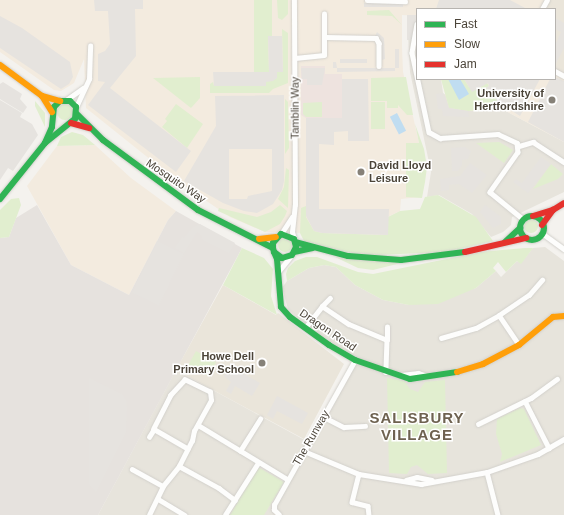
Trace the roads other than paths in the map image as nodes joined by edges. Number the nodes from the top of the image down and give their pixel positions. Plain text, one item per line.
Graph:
1 (294, 0) edge
2 (368, 0) edge
3 (405, 1) dead end
4 (324, 14) dead end
5 (416, 30) edge
6 (325, 37) junction
7 (90, 46) dead end
8 (295, 58) junction
9 (0, 64) edge
10 (379, 66) dead end
11 (416, 72) edge
12 (418, 80) edge
13 (84, 87) junction
14 (42, 96) junction
15 (63, 100) junction
16 (76, 110) junction
17 (53, 115) junction
18 (68, 124) junction
19 (88, 128) junction
20 (45, 143) junction
21 (519, 146) junction
22 (564, 162) edge
23 (0, 199) edge
24 (564, 203) edge
25 (552, 210) junction
26 (292, 216) junction
27 (532, 216) junction
28 (523, 219) junction
29 (542, 225) junction
30 (520, 228) junction
31 (542, 233) junction
32 (279, 236) junction
33 (526, 238) junction
34 (259, 239) junction
35 (295, 241) junction
36 (505, 242) junction
37 (314, 248) junction
38 (564, 249) edge
39 (273, 250) junction
40 (293, 254) junction
41 (278, 272) junction
42 (542, 280) dead end
43 (330, 298) dead end
44 (322, 306) junction
45 (499, 315) junction
46 (564, 316) edge
47 (387, 327) dead end
48 (305, 328) junction
49 (441, 338) dead end
50 (387, 340) junction
51 (519, 345) junction
52 (355, 360) junction
53 (386, 372) junction
54 (557, 379) dead end
55 (525, 402) junction
56 (324, 417) junction
57 (260, 419) dead end
58 (478, 424) dead end
59 (198, 425) junction
60 (365, 426) dead end
61 (154, 429) junction
62 (149, 437) dead end
63 (564, 439) edge
64 (188, 448) junction
65 (549, 448) junction
66 (240, 451) junction
67 (304, 451) junction
68 (258, 463) junction
69 (179, 466) junction
70 (132, 469) dead end
71 (487, 472) junction
72 (359, 474) junction
73 (287, 479) junction
74 (163, 486) junction
75 (158, 499) junction
76 (235, 500) junction
77 (149, 515) edge
78 (185, 515) edge
79 (225, 515) edge
80 (279, 515) edge
81 (369, 515) edge
82 (498, 515) edge

1 - 8 street, Tamblin Way
2 - 3 street
4 - 6 street
5 - 11 street
6 - 8 street
6 - 10 street
7 - 13 street
8 - 26 street, Tamblin Way
9 - 14 street
12 - 21 street
13 - 15 street
13 - 16 street
14 - 15 street
14 - 17 street
15 - 16 street, Mosquito Way
15 - 17 street
16 - 18 street
16 - 19 street, Mosquito Way
17 - 18 street, Mosquito Way
17 - 20 street
18 - 19 street, Mosquito Way
18 - 20 street
19 - 34 street, Mosquito Way
20 - 23 street
21 - 22 street
21 - 28 street
24 - 25 street
25 - 27 street
25 - 29 street
26 - 32 street, Tamblin Way
26 - 35 street, Tamblin Way
27 - 28 street
27 - 29 street
28 - 30 street
29 - 31 street
30 - 33 street
30 - 36 street
31 - 33 street
31 - 38 street
32 - 34 street
32 - 35 street
32 - 39 street
33 - 36 street
34 - 39 street, Mosquito Way
35 - 37 street
35 - 40 street
36 - 37 street
37 - 40 street
39 - 40 street
39 - 41 street, Dragon Road
40 - 41 street
41 - 48 street, Dragon Road
42 - 45 street
43 - 44 street
44 - 48 street
44 - 50 street
45 - 49 street
45 - 51 street
46 - 51 street, Dragon Road
47 - 50 street
48 - 52 street, Dragon Road
50 - 53 street
51 - 53 street, Dragon Road
52 - 53 street, Dragon Road
52 - 56 street, The Runway
54 - 55 street
55 - 58 street
55 - 65 street
56 - 60 street
56 - 67 street, The Runway
57 - 66 street
59 - 61 street
59 - 64 street
59 - 66 street
61 - 62 street
61 - 64 street
63 - 65 street
64 - 69 street
65 - 71 street
66 - 68 street
67 - 72 street
67 - 73 street, The Runway
68 - 73 street
68 - 76 street
69 - 74 street
69 - 76 street
70 - 74 street
71 - 72 street
71 - 82 street
72 - 81 street
73 - 80 street, The Runway
74 - 75 street
75 - 77 street
75 - 78 street
76 - 79 street

